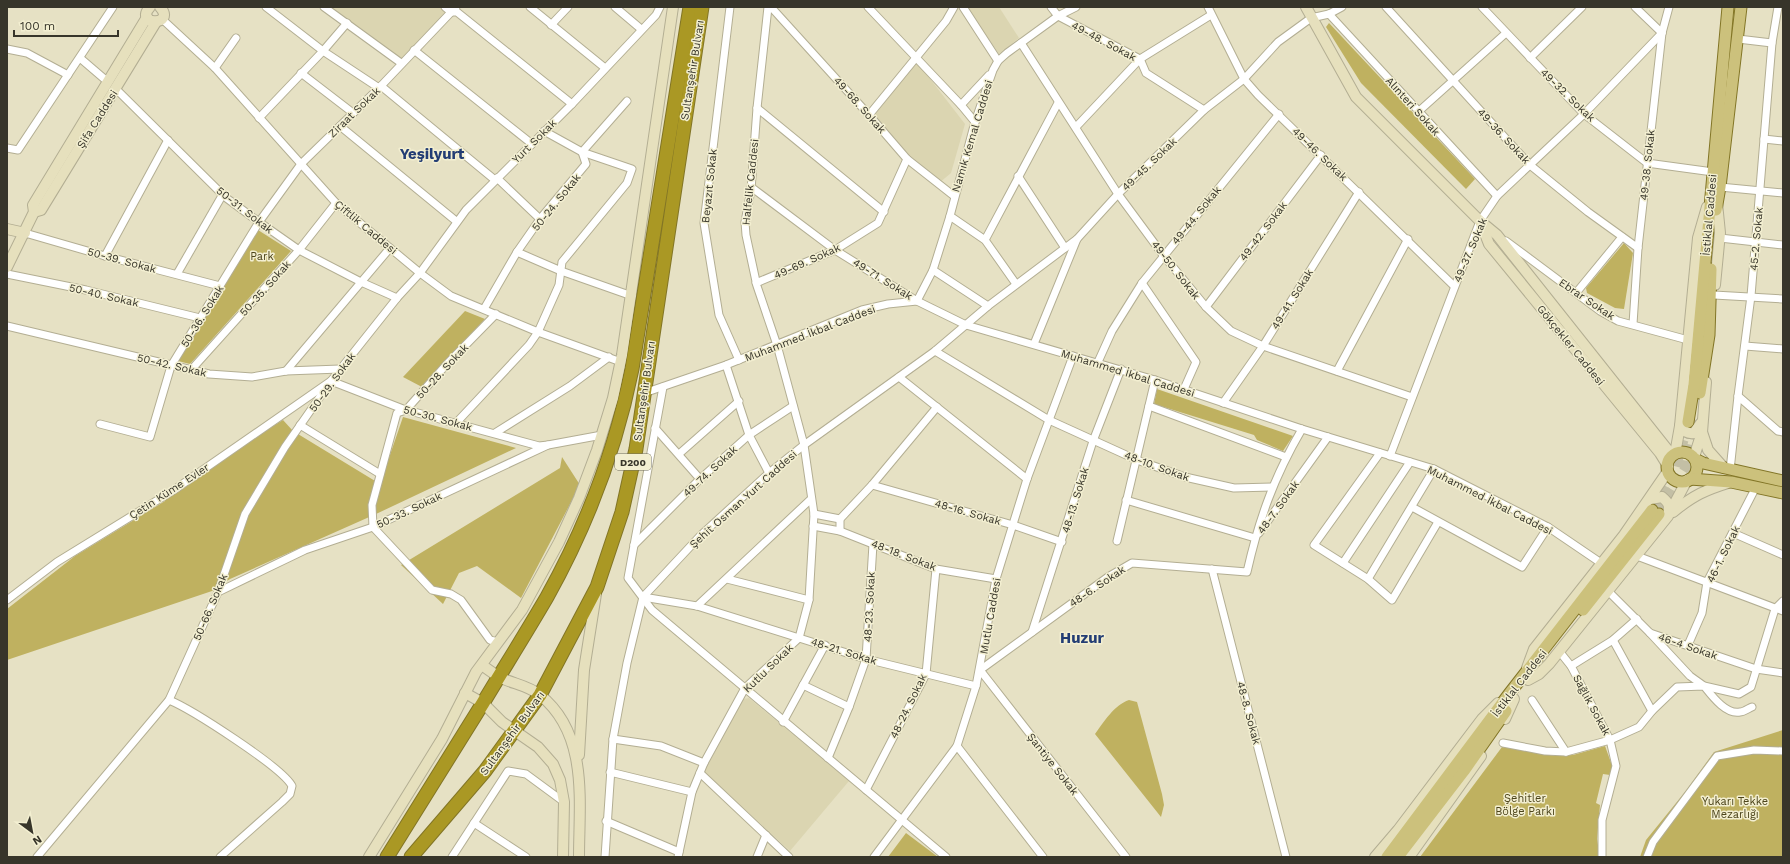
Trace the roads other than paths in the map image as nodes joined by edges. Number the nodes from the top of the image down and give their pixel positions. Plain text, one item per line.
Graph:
1 (112, 7) edge
2 (266, 7) edge
3 (324, 7) edge
4 (445, 7) edge
5 (530, 7) edge
6 (568, 7) edge
7 (615, 7) edge
8 (660, 7) edge
9 (673, 7) edge
10 (690, 7) edge
11 (702, 7) edge
12 (706, 7) edge
13 (730, 7) edge
14 (770, 7) edge
15 (954, 7) edge
16 (963, 7) edge
17 (1051, 7) edge
18 (1076, 7) edge
19 (1208, 7) edge
20 (1306, 7) edge
21 (1342, 7) edge
22 (1386, 7) edge
23 (1482, 7) edge
24 (1582, 7) edge
25 (1635, 7) edge
26 (1669, 7) edge
27 (1728, 7) edge
28 (1741, 7) edge
29 (1778, 7) edge
30 (872, 8) edge
31 (148, 10) edge
32 (453, 10) edge
33 (162, 13) edge
34 (1328, 14) junction
35 (1211, 15) junction
36 (1058, 16) junction
37 (1311, 18) junction
38 (346, 23) junction
39 (551, 25) junction
40 (641, 29) junction
41 (698, 30) junction
42 (1506, 33) junction
43 (1662, 33) junction
44 (236, 38) dead end
45 (1738, 39) junction
46 (1021, 43) junction
47 (1772, 43) junction
48 (7, 49) edge
49 (414, 50) junction
50 (323, 51) junction
51 (915, 57) junction
52 (80, 58) junction
53 (1530, 58) junction
54 (1140, 59) junction
55 (998, 61) junction
56 (401, 63) junction
57 (214, 68) junction
58 (605, 68) junction
59 (993, 70) junction
60 (301, 73) junction
61 (68, 74) junction
62 (1244, 79) junction
63 (1453, 80) junction
64 (112, 85) junction
65 (380, 87) junction
66 (627, 101) dead end
67 (1058, 103) junction
68 (572, 104) junction
69 (961, 105) junction
70 (757, 108) junction
71 (1204, 110) junction
72 (1418, 112) junction
73 (354, 113) junction
74 (869, 114) junction
75 (1279, 114) junction
76 (1584, 114) junction
77 (259, 118) junction
78 (974, 122) junction
79 (340, 126) junction
80 (1076, 127) junction
81 (544, 131) junction
82 (1764, 139) junction
83 (168, 140) junction
84 (1783, 141) edge
85 (532, 144) junction
86 (7, 148) edge
87 (582, 152) junction
88 (1321, 155) junction
89 (907, 159) junction
90 (1647, 163) junction
91 (301, 164) junction
92 (1530, 165) junction
93 (1713, 172) junction
94 (1018, 176) junction
95 (496, 179) junction
96 (751, 187) junction
97 (1720, 187) junction
98 (1761, 191) junction
99 (1359, 192) junction
100 (1783, 193) edge
101 (223, 194) junction
102 (1118, 194) junction
103 (954, 196) junction
104 (1498, 196) junction
105 (1714, 198) junction
106 (336, 203) junction
107 (884, 212) junction
108 (950, 216) junction
109 (540, 219) junction
110 (456, 221) junction
111 (1480, 221) junction
112 (259, 222) junction
113 (7, 229) edge
114 (25, 233) junction
115 (1497, 235) junction
116 (1622, 237) junction
117 (1720, 238) junction
118 (1077, 239) junction
119 (1408, 239) junction
120 (985, 240) junction
121 (1755, 242) junction
122 (1783, 245) edge
123 (390, 248) junction
124 (1065, 248) junction
125 (1638, 248) junction
126 (299, 250) junction
127 (835, 250) junction
128 (517, 252) junction
129 (1164, 255) junction
130 (105, 256) junction
131 (7, 267) edge
132 (933, 270) junction
133 (561, 272) junction
134 (420, 273) junction
135 (7, 274) edge
136 (177, 274) junction
137 (361, 282) junction
138 (756, 282) junction
139 (1142, 283) junction
140 (1016, 284) junction
141 (220, 286) junction
142 (1454, 286) junction
143 (1576, 293) junction
144 (1714, 295) junction
145 (632, 296) junction
146 (1751, 296) junction
147 (397, 298) junction
148 (1783, 299) edge
149 (917, 301) junction
150 (988, 306) junction
151 (1206, 307) junction
152 (484, 309) junction
153 (496, 314) junction
154 (200, 318) junction
155 (1633, 324) junction
156 (966, 325) junction
157 (7, 326) edge
158 (538, 332) junction
159 (1688, 340) junction
160 (1034, 344) junction
161 (777, 345) junction
162 (1263, 346) junction
163 (1744, 346) junction
164 (1783, 349) edge
165 (936, 351) junction
166 (1073, 356) junction
167 (609, 357) junction
168 (739, 360) junction
169 (621, 362) junction
170 (1098, 362) junction
171 (726, 365) junction
172 (171, 366) junction
173 (340, 369) junction
174 (191, 370) junction
175 (1121, 370) junction
176 (286, 371) junction
177 (1337, 371) junction
178 (899, 377) junction
179 (1155, 380) junction
180 (331, 381) junction
181 (663, 387) junction
182 (1184, 389) junction
183 (644, 393) junction
184 (1738, 396) junction
185 (1412, 397) junction
186 (739, 401) junction
187 (1223, 403) junction
188 (793, 406) junction
189 (1149, 406) junction
190 (937, 407) junction
191 (406, 410) junction
192 (1048, 420) junction
193 (1692, 422) junction
194 (456, 423) junction
195 (100, 424) dead end
196 (300, 425) junction
197 (655, 428) junction
198 (1302, 429) junction
199 (1702, 432) junction
200 (1783, 432) edge
201 (495, 433) junction
202 (602, 435) junction
203 (750, 435) junction
204 (1328, 437) junction
205 (1093, 441) junction
206 (548, 445) junction
207 (804, 445) junction
208 (1380, 453) junction
209 (679, 454) junction
210 (1674, 454) junction
211 (1390, 456) junction
212 (1286, 457) junction
213 (1695, 458) junction
214 (1137, 460) junction
215 (1410, 462) junction
216 (1668, 468) junction
217 (1434, 469) junction
218 (1727, 469) junction
219 (770, 473) junction
220 (380, 474) junction
221 (700, 478) junction
222 (1027, 479) junction
223 (1689, 480) junction
224 (1783, 481) edge
225 (1731, 482) junction
226 (872, 485) junction
227 (1272, 487) junction
228 (1756, 488) junction
229 (1783, 493) edge
230 (254, 498) joint
231 (811, 499) junction
232 (1126, 500) junction
233 (1412, 508) junction
234 (1657, 510) junction
235 (814, 514) junction
236 (840, 519) junction
237 (1438, 522) junction
238 (1013, 524) junction
239 (373, 526) junction
240 (813, 526) junction
241 (1548, 527) junction
242 (840, 531) junction
243 (1733, 533) junction
244 (1255, 538) junction
245 (1117, 541) dead end
246 (1062, 542) junction
247 (873, 544) junction
248 (633, 545) junction
249 (1783, 555) edge
250 (1637, 556) junction
251 (1343, 563) junction
252 (1601, 563) junction
253 (936, 568) junction
254 (1212, 569) junction
255 (727, 579) junction
256 (996, 579) junction
257 (1368, 579) junction
258 (1707, 582) junction
259 (597, 587) junction
260 (1608, 591) junction
261 (218, 592) junction
262 (643, 597) junction
263 (7, 600) edge
264 (809, 600) junction
265 (1783, 601) edge
266 (698, 606) junction
267 (1775, 609) junction
268 (1783, 611) edge
269 (1637, 619) junction
270 (1032, 632) junction
271 (1650, 633) junction
272 (799, 638) junction
273 (1613, 640) junction
274 (498, 642) junction
275 (825, 645) junction
276 (1688, 645) junction
277 (1559, 651) junction
278 (866, 659) junction
279 (482, 664) junction
280 (1571, 666) junction
281 (1756, 669) junction
282 (980, 670) junction
283 (1783, 673) edge
284 (926, 674) junction
285 (500, 677) junction
286 (1526, 677) junction
287 (803, 685) junction
288 (976, 686) junction
289 (1704, 686) junction
290 (745, 688) junction
291 (465, 693) junction
292 (540, 696) junction
293 (1511, 696) junction
294 (170, 700) junction
295 (1532, 700) dead end
296 (483, 703) junction
297 (849, 707) junction
298 (1752, 707) dead end
299 (1652, 711) junction
300 (783, 722) junction
301 (515, 732) junction
302 (613, 739) junction
303 (1610, 740) junction
304 (1503, 743) dead end
305 (957, 746) junction
306 (1783, 750) edge
307 (1566, 752) junction
308 (828, 758) junction
309 (704, 763) junction
310 (578, 769) junction
311 (610, 772) junction
312 (700, 773) junction
313 (866, 790) junction
314 (692, 792) junction
315 (564, 802) junction
316 (903, 820) junction
317 (606, 821) junction
318 (474, 824) junction
319 (766, 835) junction
320 (679, 854) edge
321 (1124, 856) edge
322 (37, 857) edge
323 (220, 857) edge
324 (370, 857) edge
325 (386, 857) edge
326 (411, 857) edge
327 (452, 857) edge
328 (525, 857) edge
329 (562, 857) edge
330 (579, 857) edge
331 (605, 857) edge
332 (757, 857) edge
333 (789, 857) edge
334 (874, 857) edge
335 (946, 857) edge
336 (1043, 857) edge
337 (1286, 857) edge
338 (1375, 857) edge
339 (1387, 857) edge
340 (1398, 857) edge
341 (1409, 857) edge
342 (1602, 857) edge
343 (1648, 857) edge

1 - 52 street
2 - 50 street
3 - 38 street
4 - 32 street
5 - 39 street
6 - 39 street
7 - 40 street
8 - 40 street, Yurt Sokak
9 - 145 street
10 - 285 highway, Sultanşehir Bulvarı / D200
11 - 41 highway, Sultanşehir Bulvarı / D200
12 - 41 street
13 - 168 street, Beyazıt Sokak
14 - 70 street, Halfelik Caddesi
14 - 74 street, 49-68. Sokak
15 - 51 street
16 - 55 street
17 - 36 street
18 - 36 street, Namık Kemal Caddesi
19 - 35 street, 49-46. Sokak
20 - 37 street, Gökçekler Caddesi
21 - 34 street
22 - 63 street, 49-36. Sokak
23 - 42 street, 49-32. Sokak
24 - 53 street
25 - 43 street
26 - 43 street, 49-38. Sokak
27 - 93 main road, İstiklal Caddesi
28 - 45 main road, İstiklal Caddesi
29 - 47 street, 45-2. Sokak
30 - 51 street
31 - 33 street
31 - 64 street, Şifa Caddesi
32 - 49 street, Ziraat Sokak
32 - 68 street
33 - 57 street, Çiftlik Caddesi
33 - 64 street, Şifa Caddesi
34 - 37 street
34 - 72 street, Alınteri Sokak
35 - 54 street
35 - 62 street, 49-46. Sokak
36 - 46 street, Namık Kemal Caddesi
36 - 54 street, 49-48. Sokak
37 - 62 street, 49-45. Sokak
37 - 111 street, Gökçekler Caddesi
38 - 50 street
38 - 56 street
39 - 58 street
40 - 58 street, Yurt Sokak
41 - 183 highway, Sultanşehir Bulvarı / D200
42 - 53 street, 49-32. Sokak
42 - 63 street
43 - 76 street, 49-37. Sokak
43 - 90 street, 49-38. Sokak
44 - 57 street
45 - 47 street
45 - 97 main road, İstiklal Caddesi
46 - 55 street, Namık Kemal Caddesi
46 - 67 street, 49-50. Sokak
47 - 82 street, 45-2. Sokak
48 - 61 street
49 - 56 street, Ziraat Sokak
49 - 85 street
50 - 60 street
50 - 65 street
51 - 69 street
51 - 74 street
52 - 61 street
52 - 64 street, 50-31. Sokak
53 - 76 street, 49-32. Sokak
54 - 71 street, 49-48. Sokak
54 - 80 street
55 - 59 street, Namık Kemal Caddesi
56 - 65 street, Ziraat Sokak
57 - 77 street, Çiftlik Caddesi
58 - 68 street, Yurt Sokak
59 - 69 street
59 - 78 street, Namık Kemal Caddesi
60 - 73 street
60 - 77 street
61 - 86 street
62 - 71 street, 49-45. Sokak
62 - 75 street, 49-46. Sokak
63 - 72 street
63 - 92 street, 49-36. Sokak
64 - 83 street, 50-31. Sokak
64 - 114 street, Şifa Caddesi
65 - 73 street, Ziraat Sokak
65 - 95 street
66 - 87 street
67 - 80 street, 49-50. Sokak
67 - 94 street
68 - 81 street, Yurt Sokak
69 - 78 street
70 - 96 street, Halfelik Caddesi
70 - 107 street
71 - 102 street, 49-45. Sokak
72 - 104 street, Alınteri Sokak
73 - 79 street, Ziraat Sokak
74 - 89 street, 49-68. Sokak
75 - 88 street, 49-46. Sokak
75 - 129 street, 49-44. Sokak
76 - 90 street, 49-32. Sokak
76 - 92 street, 49-37. Sokak
77 - 91 street, Çiftlik Caddesi
78 - 103 street, Namık Kemal Caddesi
79 - 91 street, Ziraat Sokak
79 - 110 street
80 - 102 street, 49-50. Sokak
81 - 85 street, Yurt Sokak
81 - 87 street
82 - 84 street
82 - 98 street, 45-2. Sokak
83 - 101 street, 50-31. Sokak
83 - 130 street
85 - 95 street, Yurt Sokak
87 - 109 street, 50-24. Sokak
87 - 133 street
88 - 99 street, 49-46. Sokak
88 - 151 street, 49-42. Sokak
89 - 103 street, 49-68. Sokak
89 - 107 street, 49-69. Sokak
90 - 93 street
90 - 125 street, 49-38. Sokak
91 - 106 street, Çiftlik Caddesi
91 - 112 street, Ziraat Sokak
92 - 104 street, 49-37. Sokak
92 - 116 street, 49-36. Sokak
93 - 105 main road, İstiklal Caddesi
94 - 120 street
94 - 124 street
95 - 109 street
95 - 110 street, Yurt Sokak
96 - 127 street, 49-71. Sokak
96 - 138 street, Halfelik Caddesi
97 - 98 street
97 - 105 main road, İstiklal Caddesi
98 - 100 street
98 - 121 street, 45-2. Sokak
99 - 119 street, 49-46. Sokak
99 - 162 street, 49-41. Sokak
101 - 112 street, 50-31. Sokak
101 - 136 street
102 - 118 street, 49-45. Sokak
102 - 129 street, 49-50. Sokak
103 - 108 street, Namık Kemal Caddesi
104 - 111 street, 49-37. Sokak
105 - 117 street
105 - 159 street
105 - 193 main road, İstiklal Caddesi
106 - 123 street, Çiftlik Caddesi
106 - 126 street, 50-35. Sokak
107 - 127 street, 49-69. Sokak
108 - 120 street
108 - 132 street, Namık Kemal Caddesi
109 - 128 street, 50-24. Sokak
110 - 134 street, Yurt Sokak
111 - 115 street, Gökçekler Caddesi
111 - 142 street, 49-37. Sokak
111 - 216 street, Gökçekler Caddesi
112 - 126 street, 50-31. Sokak
112 - 141 street, 50-36. Sokak
113 - 114 street
114 - 130 street, 50-39. Sokak
114 - 131 street, Şifa Caddesi
115 - 143 street, Ebrar Sokak
115 - 210 street, Gökçekler Caddesi
116 - 125 street, 49-36. Sokak
116 - 143 street
117 - 121 street
117 - 144 street
118 - 124 street, Şehit Osman Yurt Caddesi
118 - 160 street, 49-45. Sokak
119 - 142 street, 49-46. Sokak
119 - 177 street
120 - 140 street
121 - 122 street
121 - 146 street, 45-2. Sokak
123 - 134 street, Çiftlik Caddesi
123 - 137 street
124 - 140 street, Şehit Osman Yurt Caddesi
125 - 155 street, 49-38. Sokak
126 - 137 street, 50-31. Sokak
126 - 174 street, 50-35. Sokak
127 - 138 street, 49-69. Sokak
127 - 149 street, 49-71. Sokak
128 - 133 street
128 - 152 street, 50-24. Sokak
129 - 139 street, 49-44. Sokak
129 - 151 street, 49-50. Sokak
130 - 136 street, 50-39. Sokak
132 - 149 street, Namık Kemal Caddesi
132 - 150 street
133 - 145 street
133 - 158 street
134 - 147 street, 50-29. Sokak
134 - 152 street, Çiftlik Caddesi
135 - 154 street, 50-40. Sokak
136 - 141 street, 50-39. Sokak
137 - 147 street, 50-31. Sokak
137 - 176 street
138 - 161 street, Halfelik Caddesi
139 - 170 street, 49-44. Sokak
139 - 182 street
140 - 150 street, Şehit Osman Yurt Caddesi
141 - 154 street, 50-36. Sokak
142 - 185 street, 49-37. Sokak
143 - 155 street, Ebrar Sokak
144 - 146 street
144 - 193 street
145 - 169 street
146 - 148 street
146 - 163 street, 45-2. Sokak
147 - 173 street, 50-29. Sokak
149 - 156 street, Muhammed İkbal Caddesi
149 - 161 street, Muhammed İkbal Caddesi
150 - 156 street, Şehit Osman Yurt Caddesi
151 - 162 street, 49-50. Sokak
152 - 153 street, Çiftlik Caddesi
153 - 158 street, Çiftlik Caddesi
153 - 191 street, 50-28. Sokak
154 - 172 street, 50-36. Sokak
155 - 159 street, Ebrar Sokak
156 - 160 street, Muhammed İkbal Caddesi
156 - 165 street, Şehit Osman Yurt Caddesi
157 - 172 street, 50-42. Sokak
158 - 167 street, Çiftlik Caddesi
158 - 194 street
159 - 193 street
160 - 166 street, Muhammed İkbal Caddesi
161 - 168 street, Muhammed İkbal Caddesi
161 - 188 street, Halfelik Caddesi
162 - 177 street, 49-50. Sokak
162 - 187 street, 49-41. Sokak
163 - 164 street
163 - 184 street, 45-2. Sokak
165 - 178 street, Şehit Osman Yurt Caddesi
165 - 192 street, 48-10. Sokak
166 - 170 street, Muhammed İkbal Caddesi
166 - 192 street, Mutlu Caddesi
167 - 169 street, Çiftlik Caddesi
167 - 201 street
168 - 171 street, Muhammed İkbal Caddesi
169 - 202 street
170 - 175 street, Muhammed İkbal Caddesi
171 - 181 street, Muhammed İkbal Caddesi
171 - 186 street
172 - 174 street, 50-42. Sokak
172 - 195 street, 50-36. Sokak
173 - 176 street, 50-42. Sokak
173 - 180 street, 50-29. Sokak
174 - 176 street, 50-42. Sokak
175 - 179 street, Muhammed İkbal Caddesi
175 - 205 street, 48-13. Sokak
177 - 185 street, 49-50. Sokak
178 - 190 street
178 - 207 street, Şehit Osman Yurt Caddesi
179 - 182 street, Muhammed İkbal Caddesi
179 - 189 street
180 - 191 street, 50-30. Sokak
180 - 196 street, 50-29. Sokak
180 - 263 street, Çetin Küme Evler
181 - 183 street, Muhammed İkbal Caddesi
181 - 197 street
182 - 187 street, Muhammed İkbal Caddesi
183 - 259 highway, Sultanşehir Bulvarı / D200
184 - 200 street
184 - 218 street, 45-2. Sokak
185 - 211 street, 49-37. Sokak
186 - 203 street
186 - 209 street
187 - 198 street, Muhammed İkbal Caddesi
188 - 203 street, 49-74. Sokak
188 - 207 street, Halfelik Caddesi
189 - 212 street
189 - 214 street
190 - 222 street
190 - 226 street
191 - 194 street, 50-30. Sokak
191 - 220 street, 50-28. Sokak
192 - 205 street, 48-10. Sokak
192 - 222 street, Mutlu Caddesi
193 - 199 street
193 - 210 street
194 - 201 street, 50-30. Sokak
196 - 220 street
196 - 230 street, 50-29. Sokak
197 - 209 street
197 - 248 street
198 - 204 street, Muhammed İkbal Caddesi
198 - 212 street, 48-7. Sokak
199 - 213 street
199 - 218 street
201 - 206 street, 50-30. Sokak
202 - 206 street, 50-33. Sokak
202 - 274 street
203 - 219 street
203 - 221 street, 49-74. Sokak
204 - 208 street, Muhammed İkbal Caddesi
204 - 244 street, 48-7. Sokak
205 - 214 street, 48-10. Sokak
205 - 246 street, 48-13. Sokak
206 - 239 street, 50-33. Sokak
207 - 219 street, Şehit Osman Yurt Caddesi
207 - 231 street, Kutlu Sokak
208 - 211 street, Muhammed İkbal Caddesi
208 - 251 street
209 - 221 street
210 - 213 main road
210 - 216 main road
211 - 215 street, Muhammed İkbal Caddesi
212 - 227 street, 48-7. Sokak
213 - 218 main road
213 - 223 main road
214 - 227 street, 48-10. Sokak
214 - 232 street
215 - 217 street, Muhammed İkbal Caddesi
215 - 251 street
216 - 223 main road
216 - 234 street
217 - 233 street
217 - 241 street, Muhammed İkbal Caddesi
218 - 224 main road
219 - 262 street, Şehit Osman Yurt Caddesi
220 - 239 street
221 - 248 street, 49-74. Sokak
222 - 238 street, Mutlu Caddesi
223 - 225 main road
223 - 234 street
225 - 228 main road
225 - 234 street
226 - 236 street
226 - 238 street, 48-16. Sokak
227 - 244 street, 48-7. Sokak
228 - 229 main road
228 - 243 street, 46-1. Sokak
230 - 261 street, 50-66. Sokak
231 - 235 street, Kutlu Sokak
231 - 255 street
232 - 244 street
232 - 245 street
233 - 237 street
233 - 257 street
234 - 250 street
234 - 252 street
234 - 286 main road, İstiklal Caddesi
235 - 236 street
235 - 240 street, Kutlu Sokak
236 - 242 street
237 - 241 street
237 - 257 street
238 - 246 street, 48-16. Sokak
238 - 256 street, Mutlu Caddesi
239 - 261 street, 50-33. Sokak
239 - 274 street
240 - 242 street, 48-18. Sokak
240 - 264 street, Kutlu Sokak
241 - 252 street, Muhammed İkbal Caddesi
242 - 247 street, 48-18. Sokak
243 - 249 street
243 - 258 street, 46-1. Sokak
244 - 254 street, 48-6. Sokak
246 - 270 street, 48-13. Sokak
247 - 253 street, 48-18. Sokak
247 - 278 street, 48-23. Sokak
248 - 262 street
250 - 258 street
250 - 260 street
251 - 257 street
252 - 286 street
253 - 256 street, 48-18. Sokak
253 - 284 street, 48-24. Sokak
254 - 270 street, 48-6. Sokak
254 - 337 street, 48-8. Sokak
255 - 264 street
255 - 266 street
256 - 282 street, Mutlu Caddesi
258 - 267 street
258 - 276 street, 46-1. Sokak
259 - 292 highway, Sultanşehir Bulvarı / D200
259 - 310 street
260 - 269 street, 46-4 Sokak
260 - 277 street
261 - 294 street, 50-66. Sokak
262 - 266 street, 48-21. Sokak
262 - 290 street
262 - 302 street, Şehit Osman Yurt Caddesi
264 - 272 street, Kutlu Sokak
265 - 267 street
266 - 272 street, 48-21. Sokak
267 - 268 street
267 - 281 street
269 - 271 street, 46-4 Sokak
269 - 273 street
270 - 282 street, 48-6. Sokak
271 - 276 street, 46-4 Sokak
271 - 289 street
272 - 275 street, 48-21. Sokak
272 - 290 street, Kutlu Sokak
273 - 280 street
273 - 299 street
274 - 279 street
275 - 278 street, 48-21. Sokak
275 - 287 street
276 - 281 street, 46-4 Sokak
277 - 280 street, Sağlık Sokak
277 - 286 street
278 - 284 street, 48-21. Sokak
278 - 297 street, 48-23. Sokak
279 - 285 street
279 - 291 street
280 - 303 street, Sağlık Sokak
281 - 283 street, 46-4 Sokak
281 - 289 street
282 - 288 street, Mutlu Caddesi
282 - 321 street, Şantiye Sokak
284 - 288 street, 48-21. Sokak
284 - 313 street, 48-24. Sokak
285 - 292 street
285 - 296 highway, Sultanşehir Bulvarı / D200
286 - 293 main road, İstiklal Caddesi
287 - 297 street
287 - 300 street
288 - 305 street, Mutlu Caddesi
289 - 298 street
289 - 299 street
290 - 300 street
290 - 309 street, Kutlu Sokak
291 - 296 street
291 - 324 street
292 - 301 highway, Sultanşehir Bulvarı / D200
292 - 310 street
293 - 338 street
293 - 339 main road, İstiklal Caddesi
293 - 340 main road, İstiklal Caddesi
293 - 341 street
294 - 322 street, 50-66. Sokak
294 - 323 street
295 - 307 street
296 - 301 street
296 - 325 highway, Sultanşehir Bulvarı / D200
297 - 308 street, 48-23. Sokak
299 - 303 street
300 - 308 street
301 - 315 street
301 - 326 highway, Sultanşehir Bulvarı / D200
302 - 309 street
302 - 311 street, Şehit Osman Yurt Caddesi
303 - 307 street
303 - 342 street, Sağlık Sokak
304 - 307 street
305 - 316 street, Mutlu Caddesi
305 - 336 street
306 - 343 street
308 - 313 street
309 - 312 street, Kutlu Sokak
310 - 330 street
311 - 314 street
311 - 317 street, Şehit Osman Yurt Caddesi
312 - 314 street, Kutlu Sokak
312 - 319 street
313 - 316 street
314 - 320 street, Kutlu Sokak
315 - 318 street
315 - 329 street
316 - 334 street, Mutlu Caddesi
316 - 335 street
317 - 320 street
317 - 331 street, Şehit Osman Yurt Caddesi
318 - 327 street
318 - 328 street
319 - 332 street
319 - 333 street

